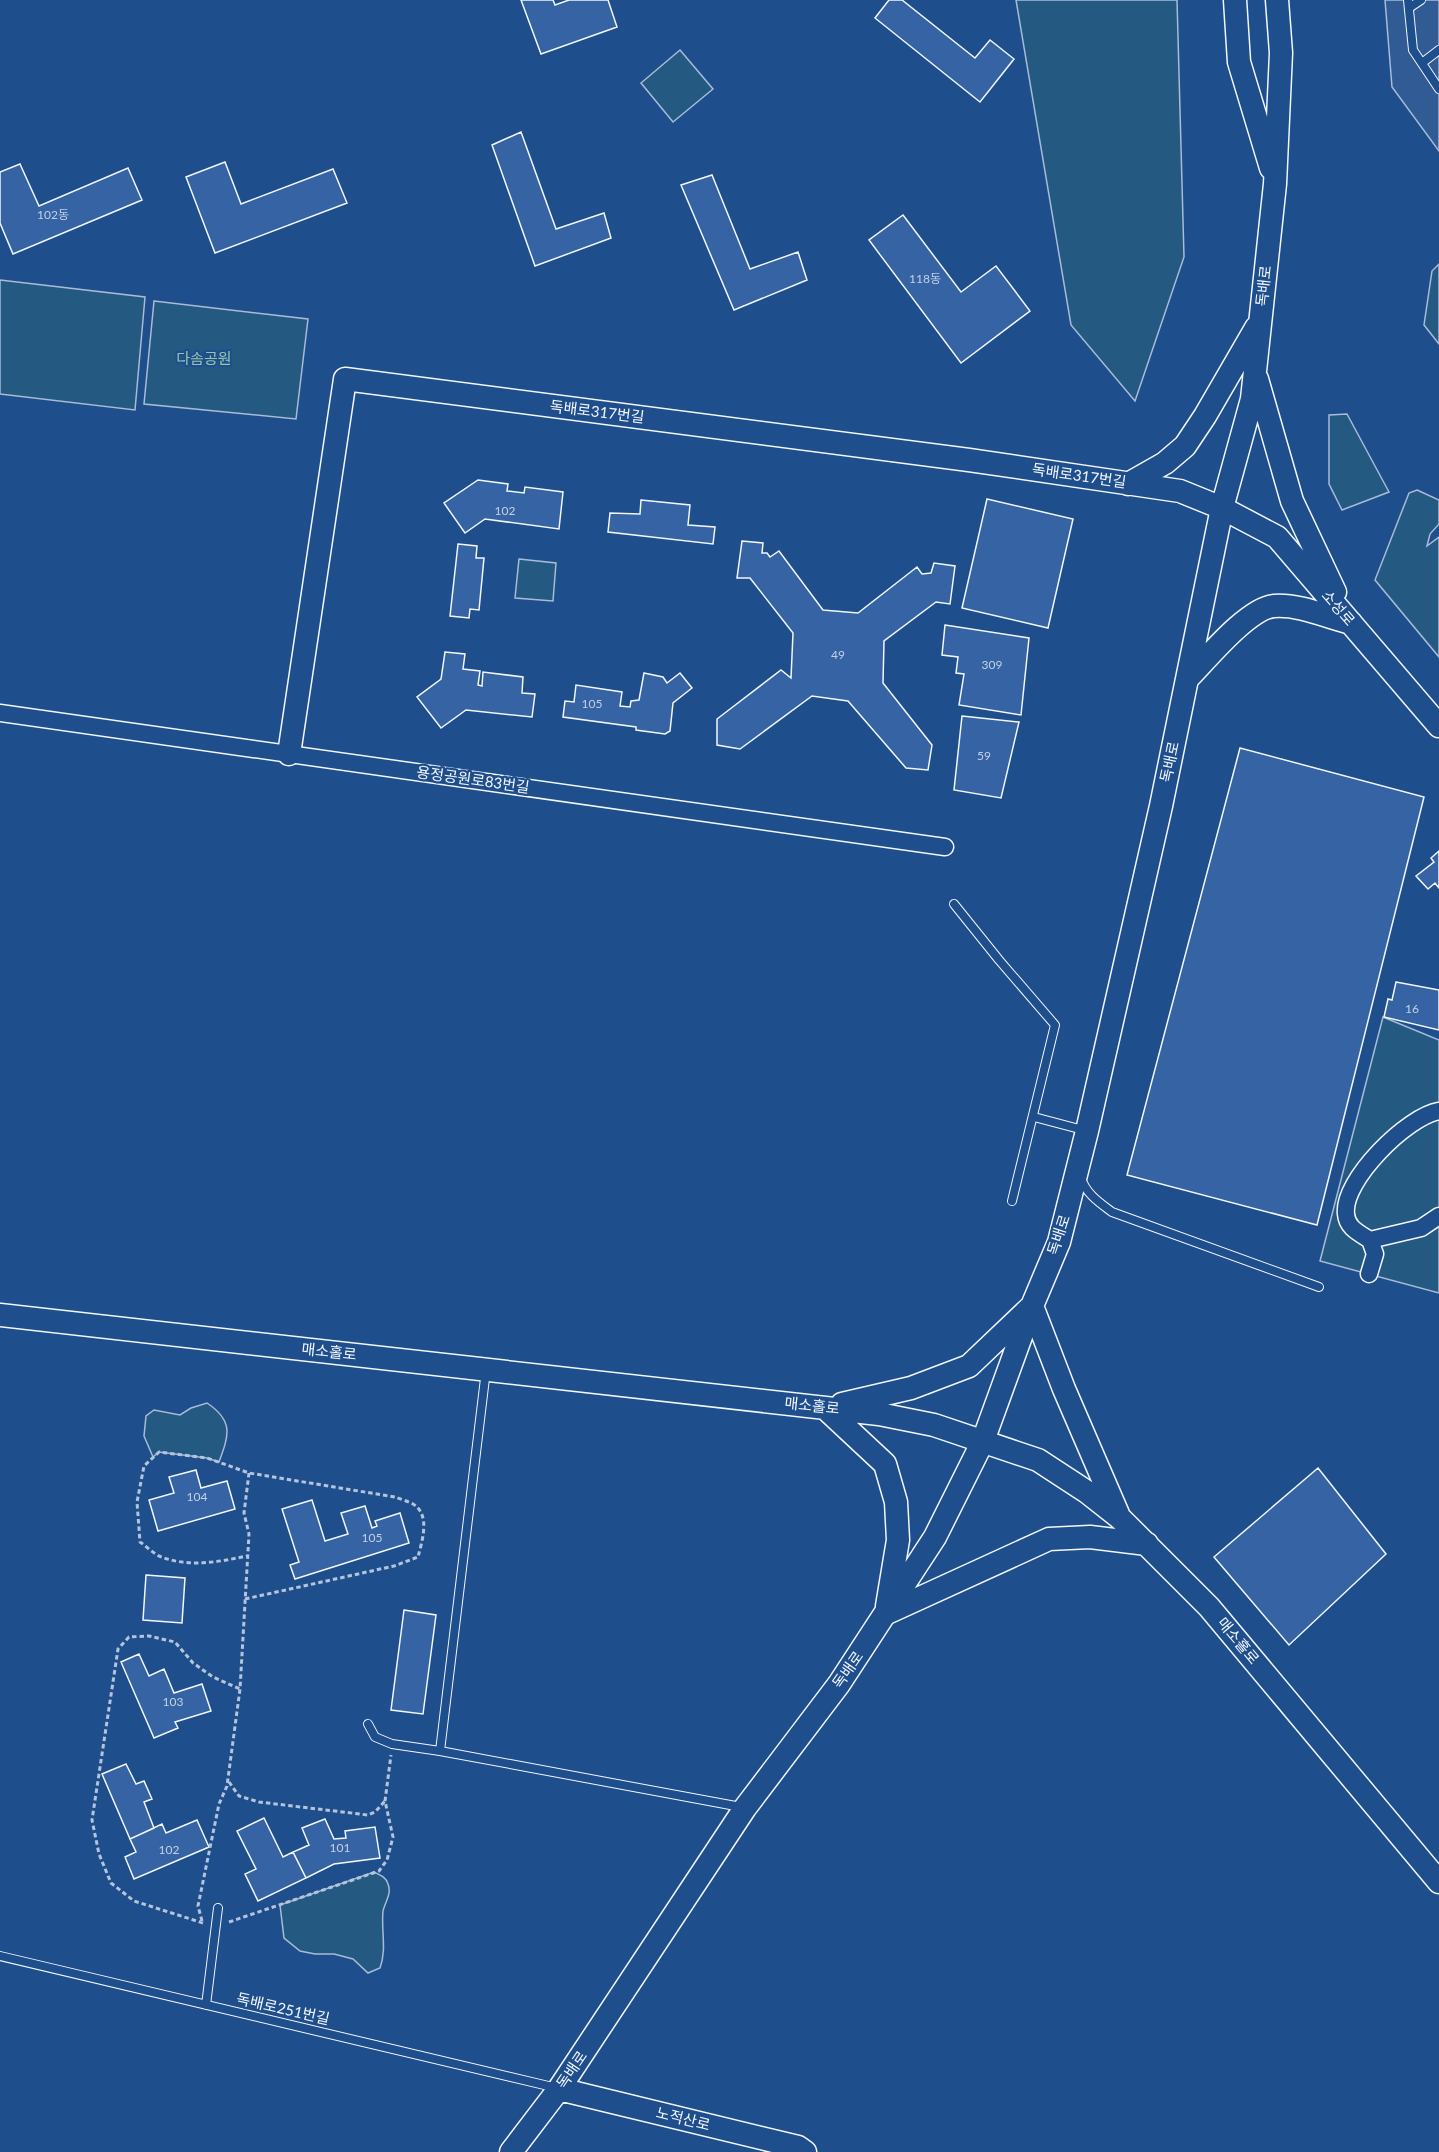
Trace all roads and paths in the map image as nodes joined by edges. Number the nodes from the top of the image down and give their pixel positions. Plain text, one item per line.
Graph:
1 (1234, 0) edge
2 (1277, 0) edge
3 (1421, 0) edge
4 (1409, 4) edge
5 (1439, 50) edge
6 (1422, 63) junction
7 (1439, 89) edge
8 (1275, 184) junction
9 (1261, 318) junction
10 (1255, 372) junction
11 (1128, 483) junction
12 (1222, 508) junction
13 (1351, 623) junction
14 (1187, 679) junction
15 (0, 713) edge
16 (1439, 726) edge
17 (289, 754) junction
18 (945, 847) dead end
19 (954, 904) dead end
20 (1439, 1111) edge
21 (1034, 1117) junction
22 (1087, 1131) junction
23 (1078, 1167) junction
24 (1012, 1201) dead end
25 (1439, 1216) edge
26 (1370, 1240) junction
27 (1369, 1275) dead end
28 (1319, 1287) dead end
29 (1032, 1306) junction
30 (0, 1315) edge
31 (486, 1370) junction
32 (825, 1408) junction
33 (983, 1441) junction
34 (249, 1473) junction
35 (1120, 1518) junction
36 (1147, 1544) junction
37 (247, 1556) junction
38 (245, 1599) junction
39 (886, 1614) junction
40 (240, 1689) junction
41 (368, 1724) dead end
42 (392, 1744) junction
43 (440, 1751) junction
44 (228, 1781) junction
45 (385, 1800) junction
46 (745, 1808) junction
47 (1439, 1882) edge
48 (218, 1908) dead end
49 (203, 1923) junction
50 (216, 1927) junction
51 (0, 1956) edge
52 (206, 2005) junction
53 (559, 2089) junction
54 (511, 2152) edge
55 (805, 2152) edge

1 - 8 main road, 독배로
2 - 8 main road, 독배로
3 - 4 lane
4 - 6 lane
5 - 6 lane
6 - 7 lane
8 - 9 main road, 독배로
9 - 10 main road, 독배로
9 - 11 main road
10 - 12 main road, 독배로
10 - 13 main road
11 - 12 main road, 독배로317번길
11 - 17 main road, 독배로317번길
12 - 13 main road, 소성로
12 - 14 main road, 독배로
13 - 14 main road
13 - 16 main road, 소성로
14 - 22 main road, 독배로
15 - 17 street, 용정공원로83번길
17 - 18 street, 용정공원로83번길
19 - 21 lane
20 - 26 street
21 - 22 lane
21 - 24 lane
22 - 23 main road, 독배로
23 - 28 lane
23 - 29 main road, 독배로
25 - 26 street
26 - 27 street
29 - 32 main road
29 - 33 main road, 독배로
29 - 35 main road
30 - 31 main road, 매소홀로
31 - 32 main road, 매소홀로
31 - 43 lane
32 - 33 main road, 매소홀로
32 - 39 main road
33 - 35 main road, 매소홀로
33 - 39 main road, 독배로
34 - 37 path
34 - 37 path
34 - 38 path
35 - 36 main road, 매소홀로
36 - 39 main road
36 - 47 main road, 매소홀로
37 - 38 path
38 - 40 path
39 - 46 main road, 독배로
40 - 44 path
40 - 49 path
41 - 42 lane
42 - 43 lane
42 - 45 path
43 - 46 lane
44 - 45 path
44 - 49 path
45 - 50 path
46 - 53 main road, 독배로
48 - 50 lane
49 - 50 path
50 - 52 lane
51 - 52 lane, 독배로251번길
52 - 53 lane, 독배로251번길
53 - 54 main road, 독배로
53 - 55 main road, 노적산로

